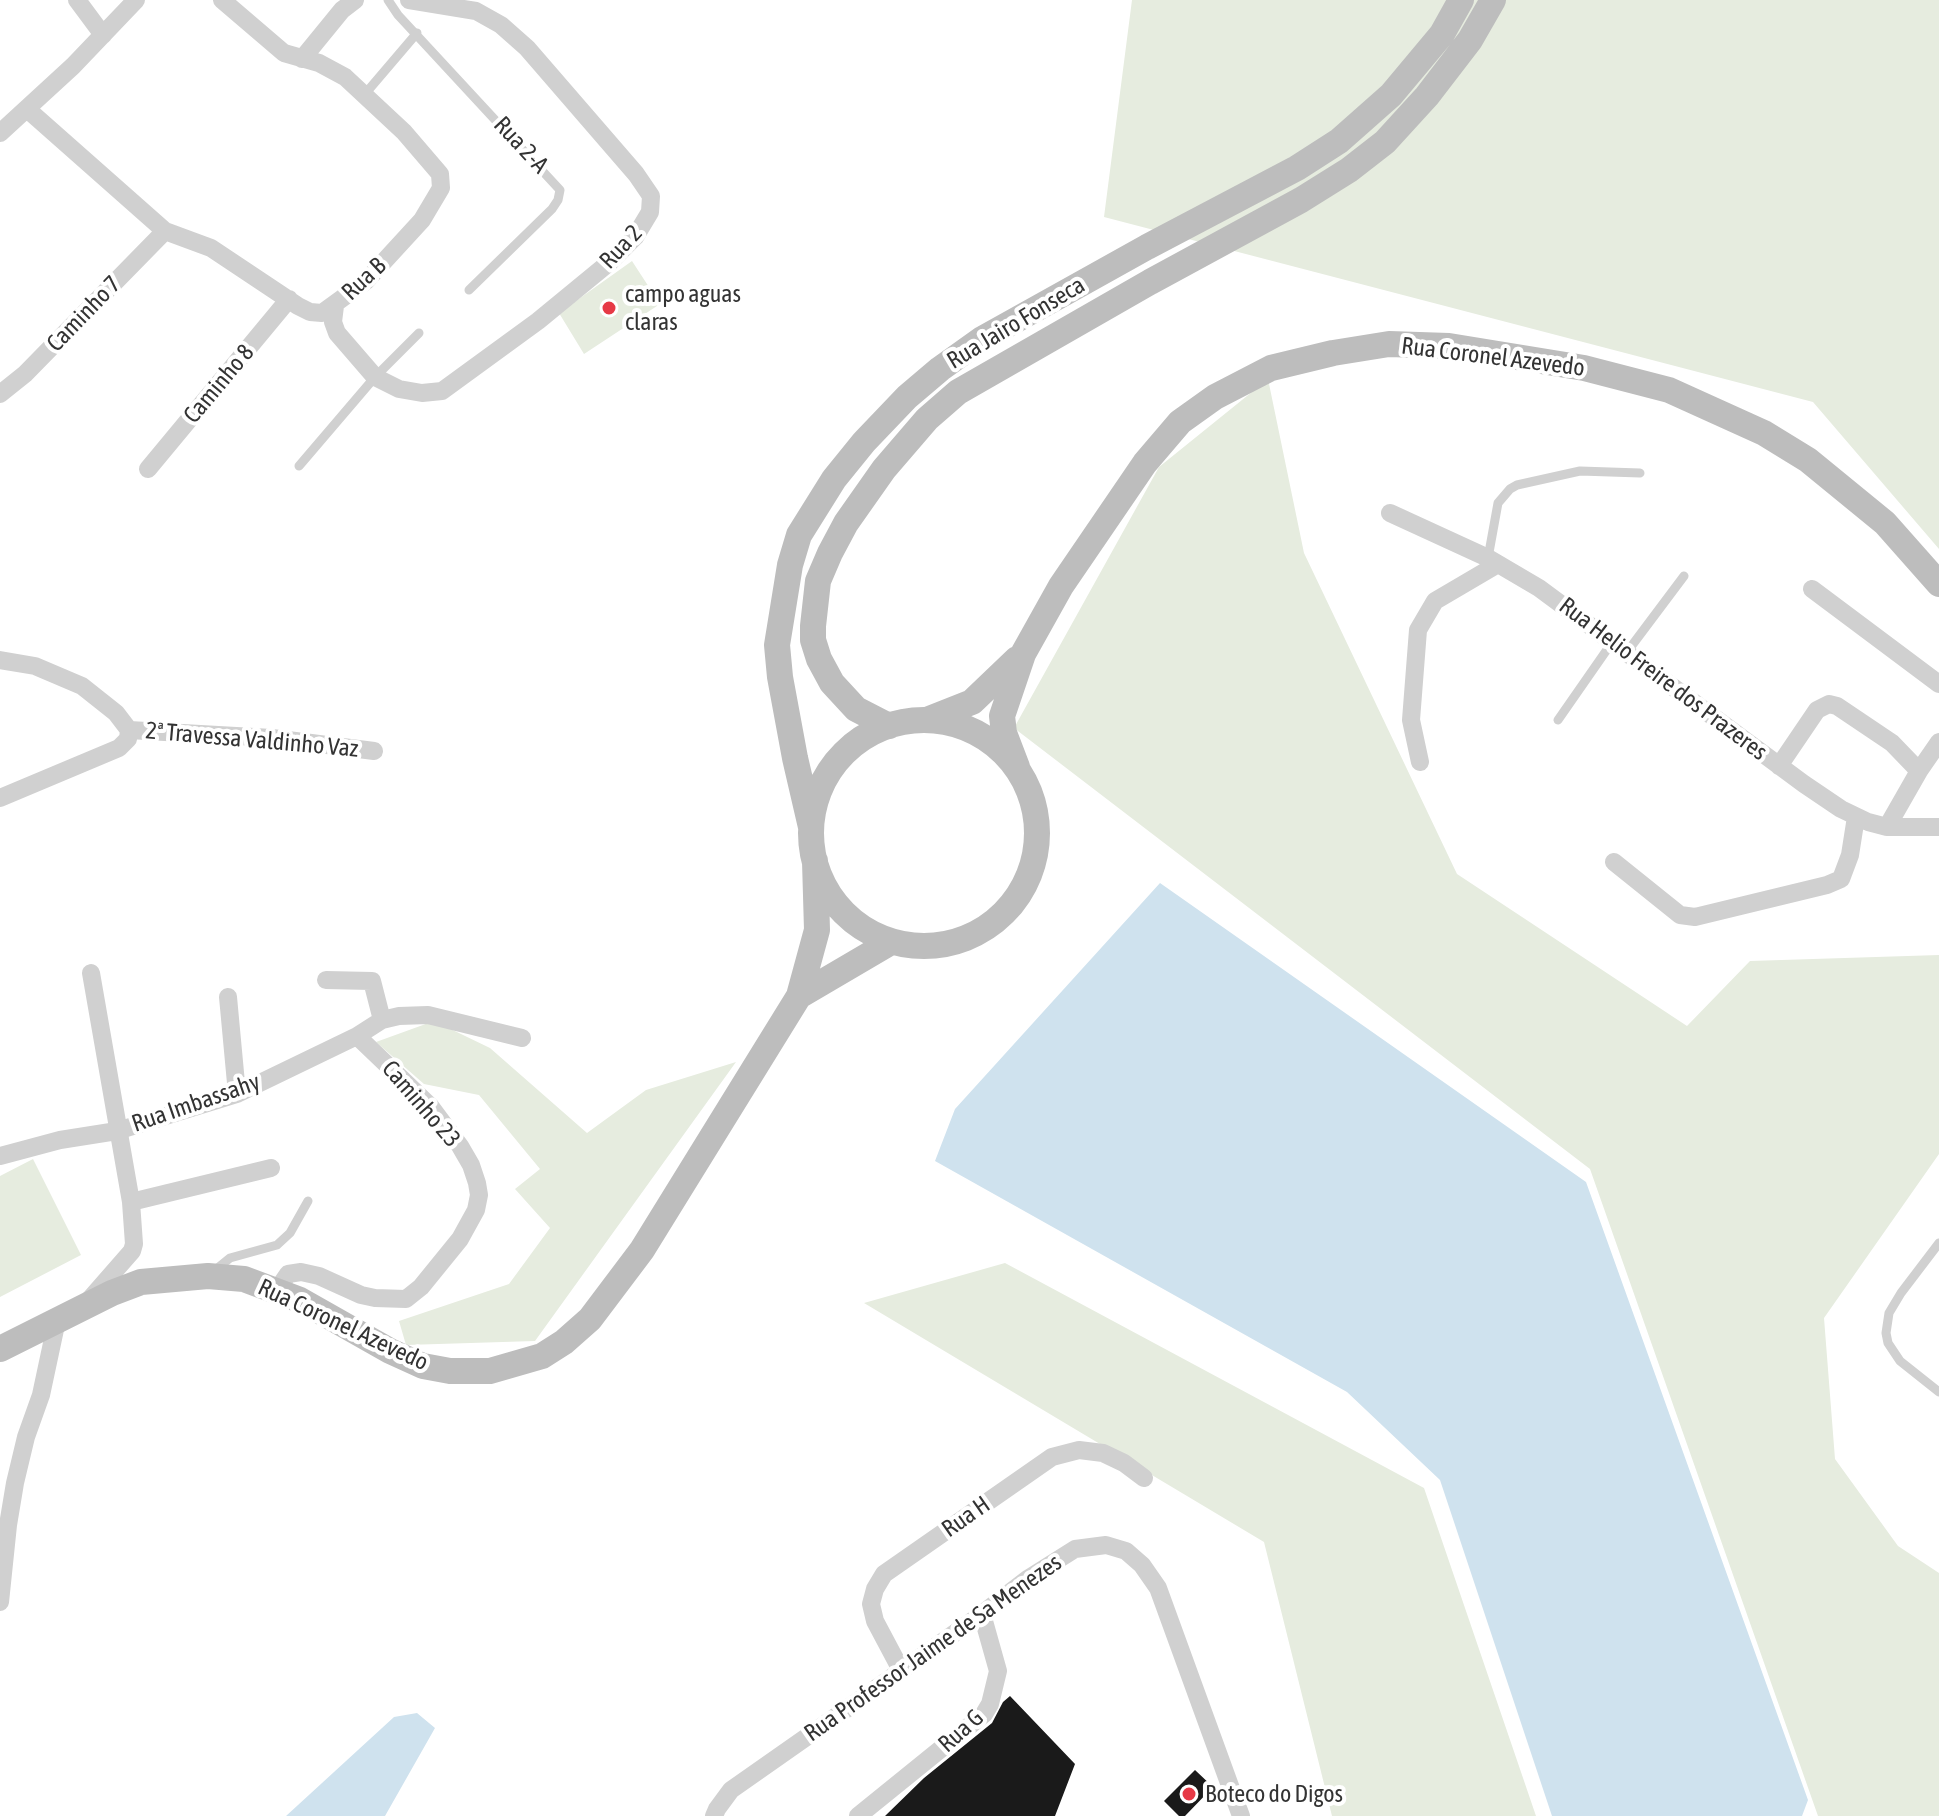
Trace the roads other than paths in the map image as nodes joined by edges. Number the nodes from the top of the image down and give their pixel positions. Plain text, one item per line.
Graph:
1 (77, 0) edge
2 (136, 0) edge
3 (222, 0) edge
4 (355, 0) edge
5 (388, 0) edge
6 (409, 0) edge
7 (1461, 0) edge
8 (1493, 0) edge
9 (417, 33) junction
10 (103, 35) junction
11 (302, 59) junction
12 (365, 94) junction
13 (27, 109) junction
14 (0, 133) edge
15 (165, 231) junction
16 (469, 290) dead end
17 (289, 299) junction
18 (335, 306) junction
19 (419, 333) dead end
20 (375, 377) junction
21 (0, 394) edge
22 (299, 466) dead end
23 (148, 469) dead end
24 (1640, 473) dead end
25 (1390, 513) dead end
26 (1493, 561) junction
27 (1684, 576) dead end
28 (1939, 584) edge
29 (1812, 589) dead end
30 (1620, 646) junction
31 (1023, 654) junction
32 (0, 660) edge
33 (1939, 684) edge
34 (927, 720) junction
35 (1558, 720) dead end
36 (889, 726) junction
37 (129, 730) junction
38 (1939, 742) edge
39 (374, 751) dead end
40 (1420, 762) dead end
41 (1779, 766) junction
42 (1017, 767) junction
43 (1919, 771) junction
44 (0, 798) edge
45 (1856, 817) junction
46 (811, 827) junction
47 (1887, 827) junction
48 (1939, 827) edge
49 (815, 861) junction
50 (1614, 862) dead end
51 (891, 942) junction
52 (91, 973) dead end
53 (326, 980) dead end
54 (799, 996) junction
55 (228, 997) dead end
56 (382, 1020) junction
57 (357, 1036) junction
58 (522, 1038) dead end
59 (237, 1094) junction
60 (117, 1131) junction
61 (0, 1156) edge
62 (271, 1168) dead end
63 (308, 1201) dead end
64 (131, 1202) junction
65 (1939, 1243) edge
66 (208, 1276) junction
67 (277, 1290) junction
68 (82, 1307) junction
69 (57, 1320) junction
70 (0, 1349) edge
71 (1939, 1392) edge
72 (1144, 1478) dead end
73 (0, 1602) edge
74 (982, 1614) junction
75 (901, 1670) junction
76 (714, 1816) edge
77 (858, 1816) edge
78 (1241, 1816) edge

1 - 10 street
2 - 10 street
3 - 11 street, Rua B
4 - 11 street
5 - 9 lane, Rua 2-A
6 - 20 street, Rua 2
7 - 46 main road, Rua Jairo Fonseca
8 - 36 main road, Rua Jairo Fonseca
9 - 12 lane
9 - 16 lane, Rua 2-A
10 - 13 street
11 - 12 street, Rua B
12 - 18 street, Rua B
13 - 14 street
13 - 15 street, Rua B
15 - 17 street, Rua B
15 - 21 street, Caminho 7
17 - 18 street, Rua B
17 - 23 street, Caminho 8
18 - 20 street, Rua 2
19 - 20 lane
20 - 22 lane
24 - 26 lane
25 - 26 street, Rua Helio Freire dos Prazeres
26 - 30 street, Rua Helio Freire dos Prazeres
26 - 40 street
27 - 30 lane
28 - 31 main road, Rua Coronel Azevedo
29 - 33 street
30 - 35 lane
30 - 41 street, Rua Helio Freire dos Prazeres
31 - 34 main road
31 - 42 main road
32 - 37 street
34 - 36 main road
34 - 42 main road
36 - 46 main road
37 - 39 street, 2ª Travessa Valdinho Vaz
37 - 44 street
38 - 43 street
41 - 43 street
41 - 45 street, Rua Helio Freire dos Prazeres
42 - 51 main road
43 - 47 street
45 - 47 street, Rua Helio Freire dos Prazeres
45 - 50 street
46 - 49 main road
47 - 48 street, Rua Helio Freire dos Prazeres
49 - 51 main road
49 - 54 main road
51 - 54 main road
52 - 60 street
53 - 56 street
54 - 67 main road, Rua Coronel Azevedo
55 - 59 street
56 - 57 street, Rua Imbassahy
56 - 58 street, Rua Imbassahy
57 - 59 street, Rua Imbassahy
57 - 67 street, Caminho 23
59 - 60 street, Rua Imbassahy
60 - 61 street, Rua Imbassahy
60 - 64 street
62 - 64 street
63 - 66 lane
64 - 68 street
65 - 71 lane
66 - 67 main road, Rua Coronel Azevedo
66 - 68 main road, Rua Coronel Azevedo
68 - 69 main road, Rua Coronel Azevedo
69 - 70 main road, Rua Coronel Azevedo
69 - 73 street
72 - 75 street, Rua H
74 - 75 street, Rua Professor Jaime de Sa Menezes
74 - 77 street, Rua G
74 - 78 street, Rua Professor Jaime de Sa Menezes
75 - 76 street, Rua Professor Jaime de Sa Menezes

